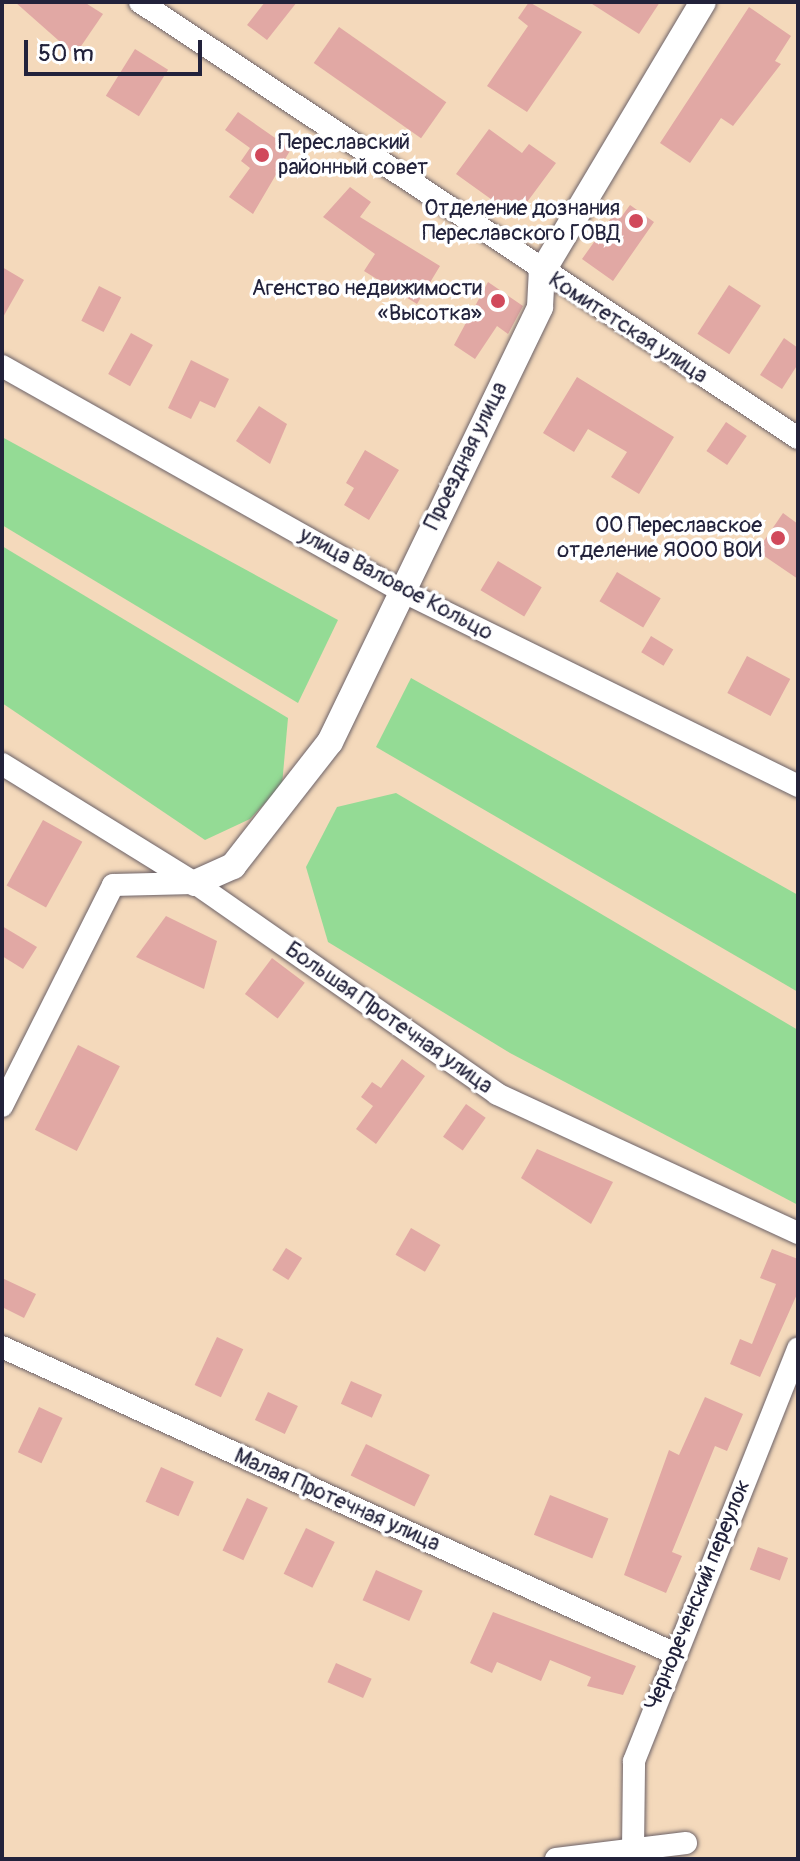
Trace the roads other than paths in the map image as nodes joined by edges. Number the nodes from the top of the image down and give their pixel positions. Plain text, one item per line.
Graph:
1 (140, 2) edge
2 (703, 2) edge
3 (542, 272) junction
4 (2, 366) edge
5 (798, 438) edge
6 (400, 590) junction
7 (2, 764) edge
8 (798, 786) edge
9 (195, 883) junction
10 (2, 1106) edge
11 (798, 1233) edge
12 (2, 1347) edge
13 (798, 1348) edge
14 (673, 1653) junction
15 (686, 1843) dead end
16 (633, 1849) junction
17 (556, 1859) edge

1 - 3 street, Комитетская улица
2 - 3 street, Проездная улица
3 - 5 street, Комитетская улица
3 - 6 street, Проездная улица
4 - 6 street, улица Валовое Кольцо
6 - 8 street, улица Валовое Кольцо
6 - 9 street, Проездная улица
7 - 9 street, Большая Протечная улица
9 - 10 street
9 - 11 street, Большая Протечная улица
12 - 14 street, Малая Протечная улица
13 - 14 street, Чернореченский переулок
14 - 16 street, Чернореченский переулок
15 - 16 street
16 - 17 street

